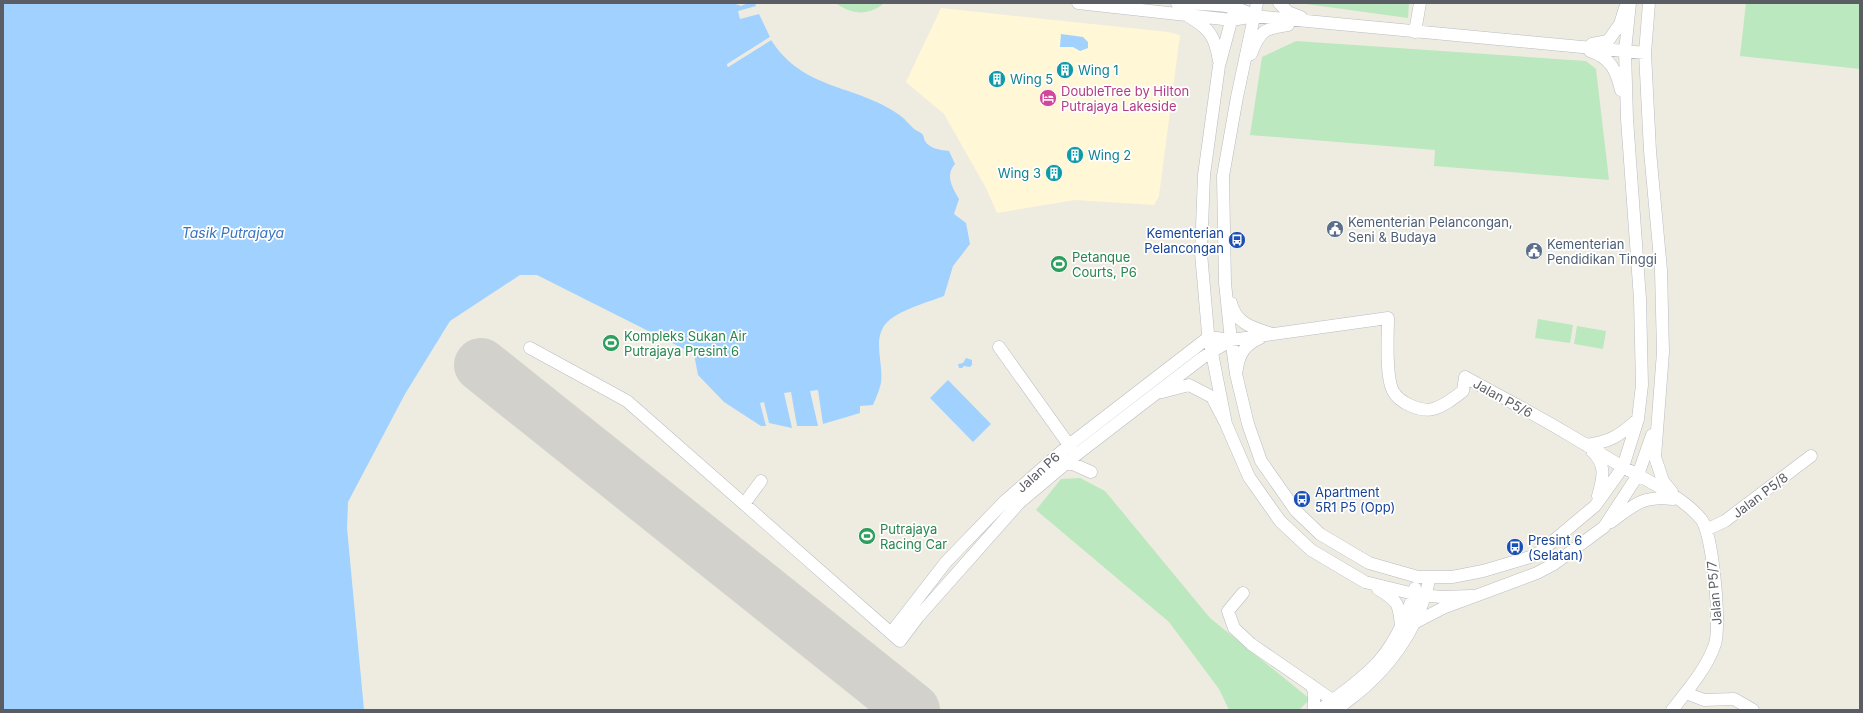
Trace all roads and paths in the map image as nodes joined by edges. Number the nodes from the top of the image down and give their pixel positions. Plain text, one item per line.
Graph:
1 (1078, 3) edge
2 (1257, 3) edge
3 (1280, 3) edge
4 (1420, 3) edge
5 (1627, 3) edge
6 (1630, 3) edge
7 (1649, 3) edge
8 (1236, 5) edge
9 (1184, 6) edge
10 (1254, 16) junction
11 (1232, 20) junction
12 (1315, 22) junction
13 (1415, 32) junction
14 (1575, 47) junction
15 (1624, 51) junction
16 (1645, 53) junction
17 (1220, 66) junction
18 (1237, 97) junction
19 (1627, 118) junction
20 (1650, 151) junction
21 (1629, 153) junction
22 (1225, 283) junction
23 (1270, 334) junction
24 (1209, 338) junction
25 (1231, 340) junction
26 (998, 347) dead end
27 (530, 348) dead end
28 (1211, 351) junction
29 (1236, 374) junction
30 (1157, 393) junction
31 (1638, 419) junction
32 (1657, 421) junction
33 (1226, 424) junction
34 (1586, 445) junction
35 (1086, 447) junction
36 (1073, 450) junction
37 (1811, 456) dead end
38 (1067, 464) junction
39 (1623, 467) junction
40 (1638, 475) junction
41 (761, 481) dead end
42 (1678, 500) junction
43 (744, 504) junction
44 (1595, 506) junction
45 (1604, 527) junction
46 (1706, 530) junction
47 (1418, 577) junction
48 (1430, 577) junction
49 (1366, 582) junction
50 (1243, 593) dead end
51 (1414, 594) junction
52 (1426, 595) junction
53 (1472, 596) junction
54 (1416, 622) junction
55 (1401, 627) junction
56 (896, 637) junction
57 (1312, 685) junction
58 (1686, 693) junction
59 (1337, 705) edge
60 (1314, 710) edge
61 (1320, 710) edge
62 (1672, 710) edge
63 (1754, 710) edge

1 - 9 street
2 - 10 street
3 - 12 street
4 - 13 street
5 - 14 street
6 - 15 street
7 - 16 street
8 - 9 street
8 - 10 street
8 - 11 street
9 - 11 street
9 - 17 street
10 - 11 street
10 - 12 street
10 - 18 street
11 - 17 street
12 - 13 street
12 - 18 street
13 - 14 street
14 - 15 street
14 - 19 street
15 - 16 street
15 - 19 street
16 - 20 street
17 - 24 street
18 - 22 street
19 - 21 street
20 - 21 street
20 - 32 street
21 - 31 street
22 - 23 street
22 - 25 street
23 - 25 street, Jalan P5/6
23 - 29 street
23 - 34 street, Jalan P5/6
24 - 25 street
24 - 28 street
24 - 36 street, Jalan P6
25 - 28 street, Jalan P6
25 - 29 street
26 - 36 street
27 - 43 street
28 - 30 street, Jalan P6
28 - 33 street
29 - 47 street
30 - 33 street
30 - 35 street, Jalan P6
31 - 34 street
31 - 39 street
32 - 40 street
32 - 42 street
33 - 49 street
34 - 39 street, Jalan P5/6
34 - 44 street
35 - 36 street, Jalan P6
35 - 38 street
36 - 38 street, Jalan P6
36 - 56 street, Jalan P6
37 - 46 street, Jalan P5/8
38 - 56 street, Jalan P6
39 - 40 street, Jalan P5/6
39 - 44 street
40 - 42 street, Jalan P5/6
40 - 45 street
41 - 43 street
42 - 45 street
42 - 46 street, Jalan P5/7
43 - 56 street
44 - 48 street
45 - 53 street
46 - 58 street, Jalan P5/7
47 - 48 street
47 - 51 street
48 - 52 street
49 - 51 street
49 - 55 street
50 - 57 street
51 - 52 street
51 - 55 street
52 - 53 street
52 - 54 street
53 - 54 street
54 - 59 street
55 - 59 street
57 - 59 street
57 - 60 street
58 - 62 street, Jalan P5/7
58 - 63 street
59 - 61 street

